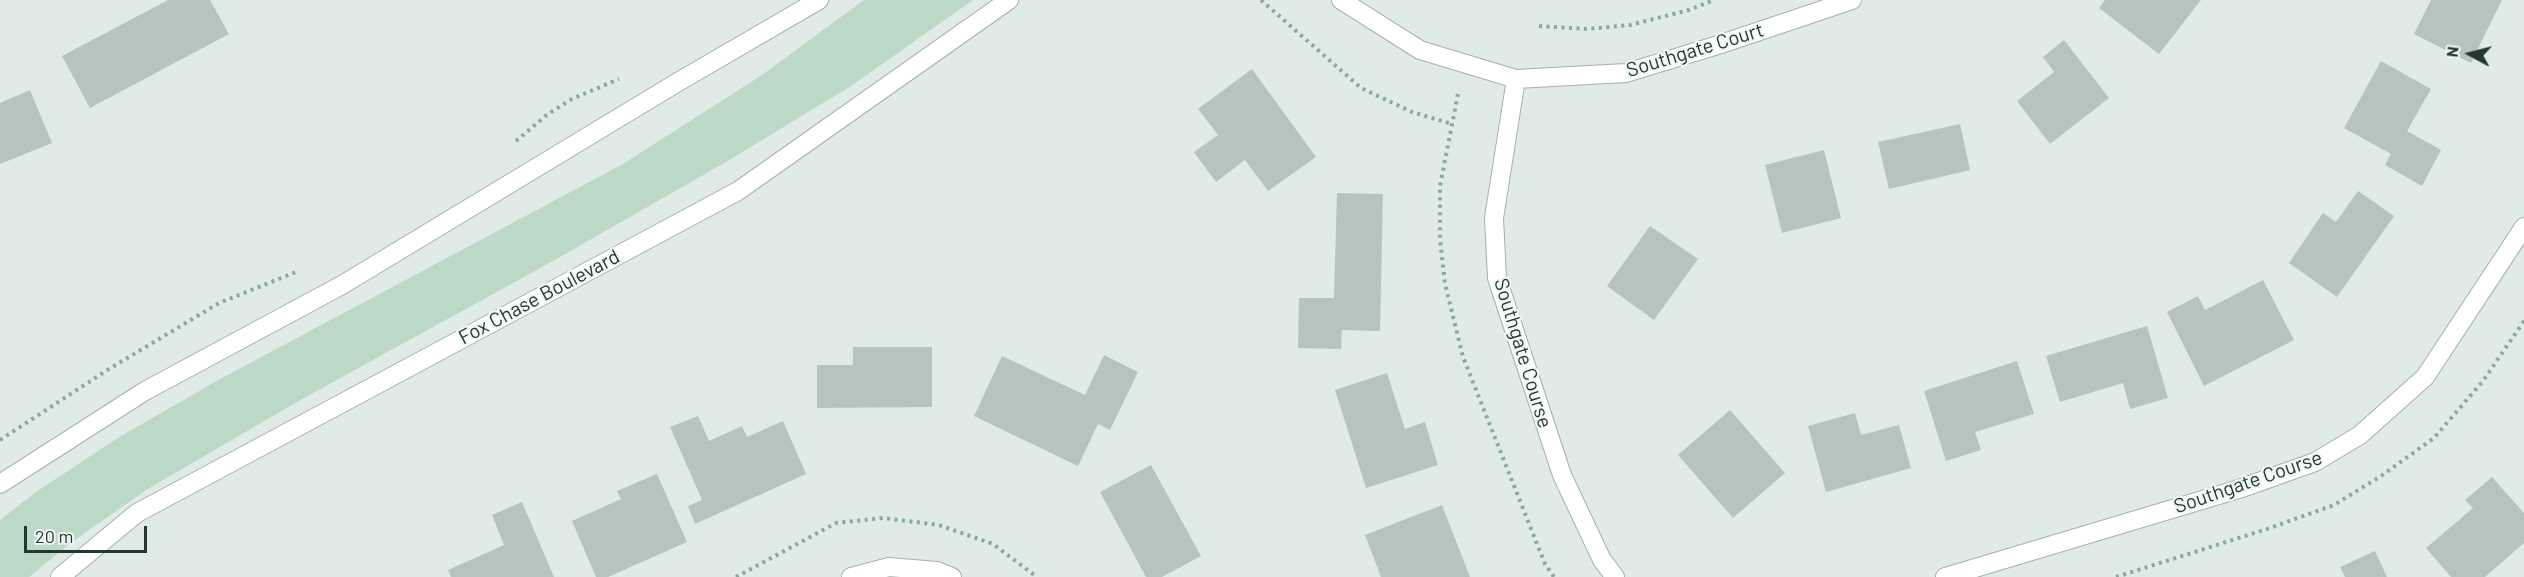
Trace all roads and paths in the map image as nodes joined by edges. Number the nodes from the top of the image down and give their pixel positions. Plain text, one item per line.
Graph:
1 (819, 0) edge
2 (1009, 0) edge
3 (1261, 0) edge
4 (1341, 0) edge
5 (1714, 0) edge
6 (1852, 0) edge
7 (1539, 26) dead end
8 (1465, 64) junction
9 (624, 76) dead end
10 (1516, 79) junction
11 (1452, 124) junction
12 (512, 143) dead end
13 (2524, 227) edge
14 (306, 267) dead end
15 (0, 441) edge
16 (0, 484) edge
17 (60, 577) edge
18 (851, 577) edge
19 (952, 577) edge
20 (1554, 577) edge
21 (1615, 577) edge
22 (1945, 577) edge

1 - 16 street
2 - 17 street, Fox Chase Boulevard
3 - 11 path
4 - 8 street
5 - 7 path
6 - 10 street, Southgate Court
8 - 10 street, Southgate Court
8 - 11 path
9 - 12 path
10 - 21 street, Southgate Course
11 - 20 path
13 - 22 street, Southgate Course
14 - 15 path
18 - 19 street

